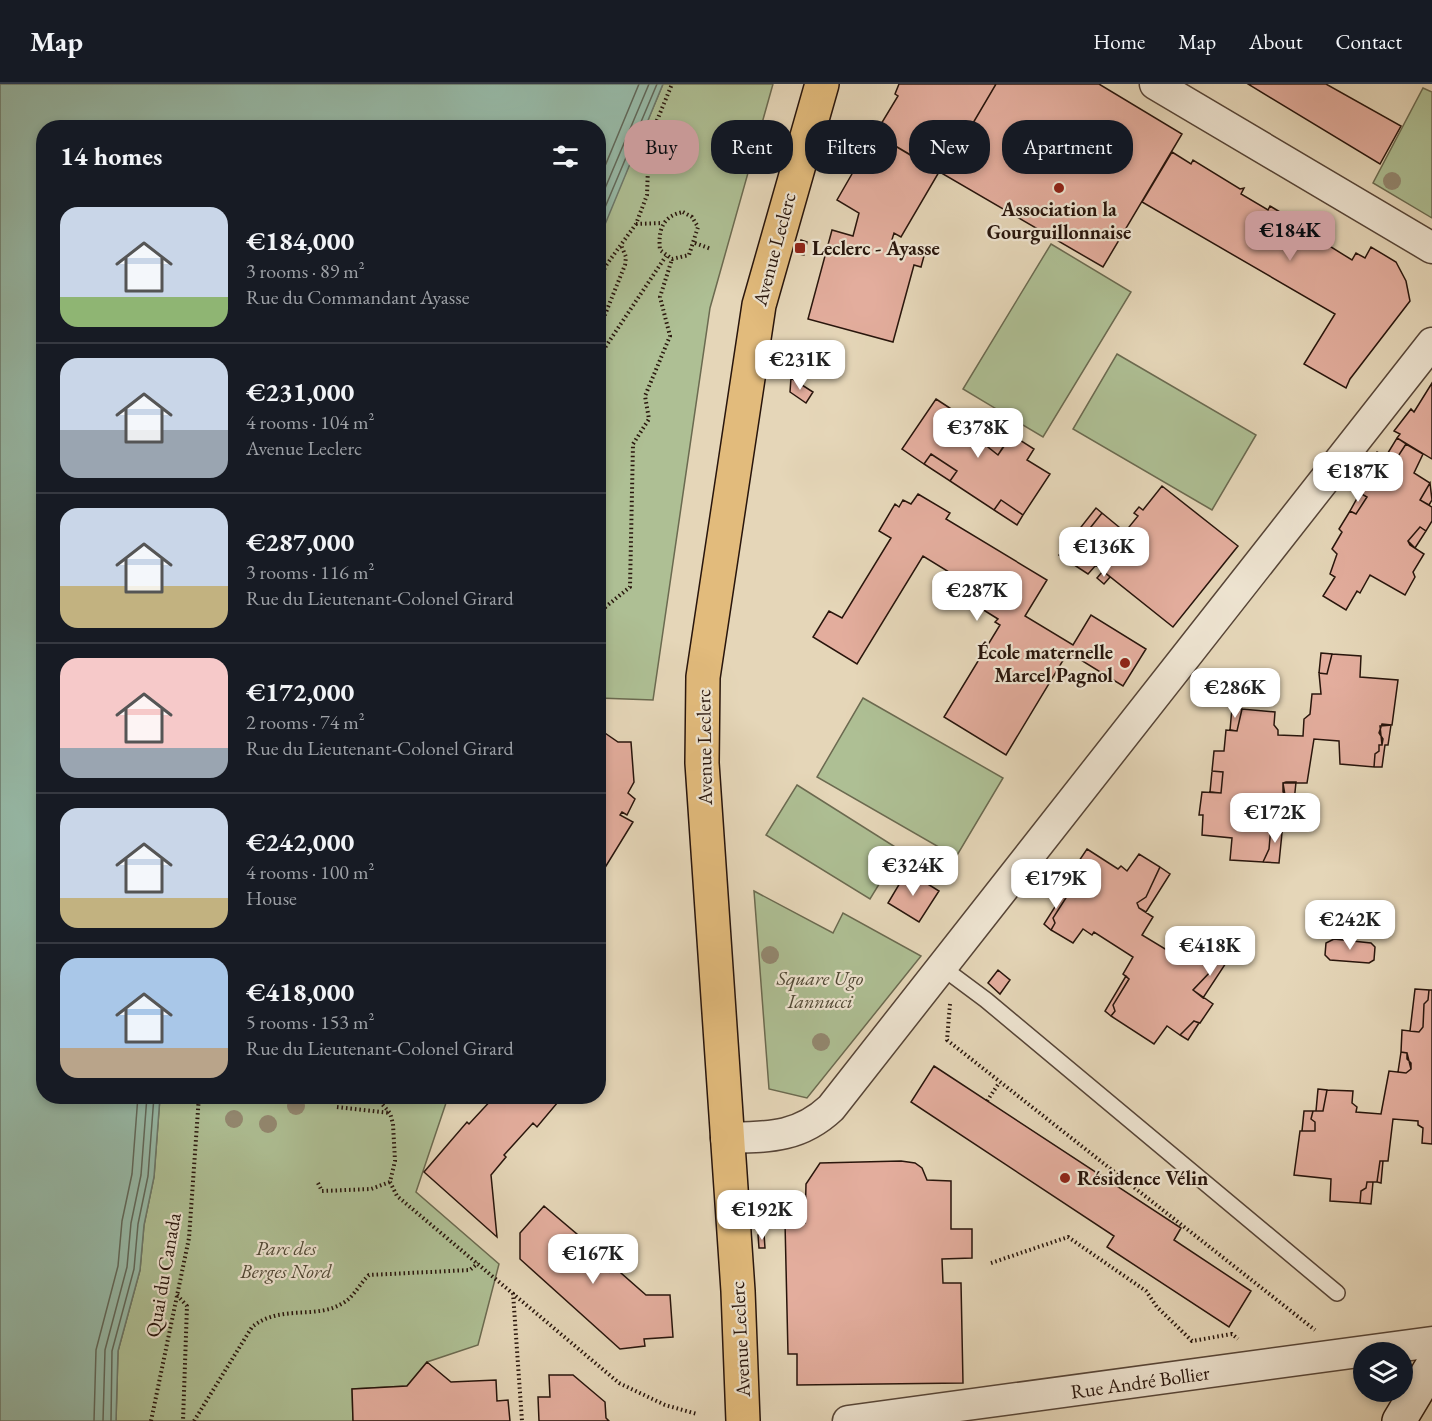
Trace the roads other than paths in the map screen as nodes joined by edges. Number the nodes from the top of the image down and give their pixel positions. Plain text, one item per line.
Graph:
1 (822, 84) edge
2 (1155, 84) edge
3 (1432, 248) edge
4 (1432, 343) edge
5 (943, 968) junction
6 (726, 1138) junction
7 (1337, 1293) dead end
8 (1432, 1342) edge
9 (1432, 1366) edge
10 (743, 1421) edge
11 (848, 1421) edge
12 (1399, 1421) edge

1 - 6 main road, Avenue Leclerc
2 - 3 street
4 - 5 street
5 - 6 street
5 - 7 lane
6 - 10 main road, Avenue Leclerc
8 - 11 street, Rue André Bollier
9 - 12 street

